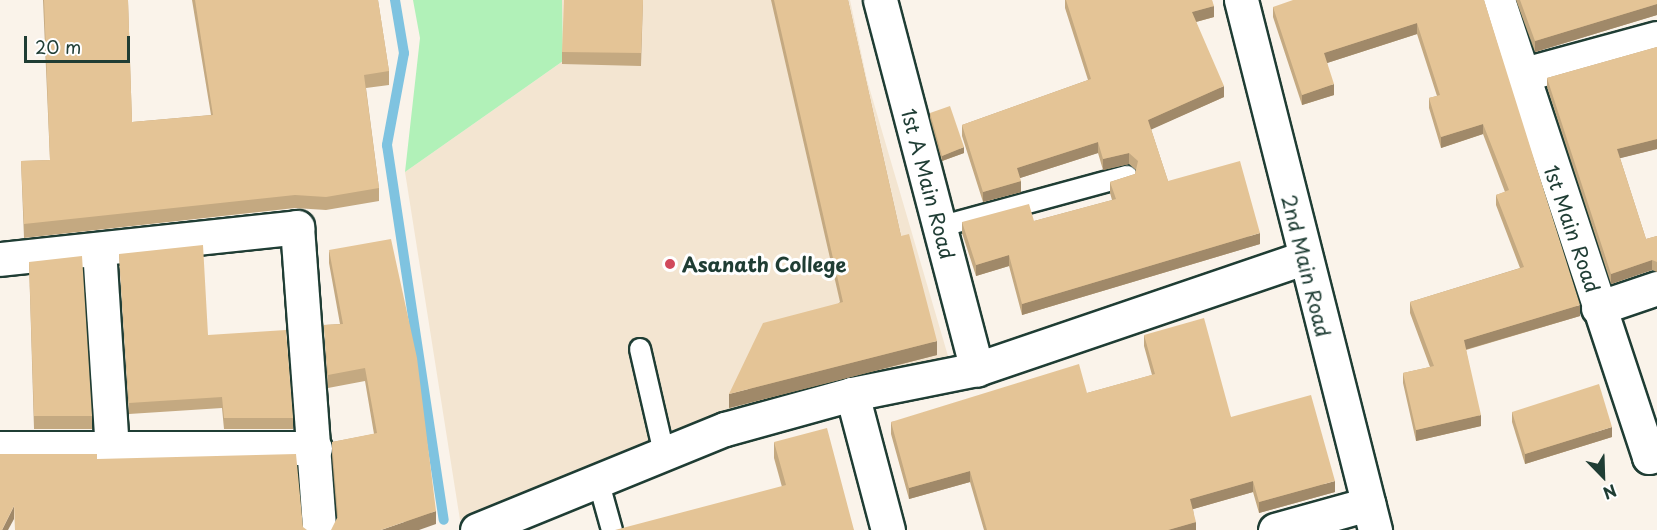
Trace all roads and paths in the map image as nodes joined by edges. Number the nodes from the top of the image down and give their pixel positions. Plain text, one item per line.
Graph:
1 (880, 0) edge
2 (1241, 0) edge
3 (1498, 0) edge
4 (1657, 38) edge
5 (1521, 75) junction
6 (1127, 176) edge
7 (939, 227) junction
8 (99, 249) junction
9 (1303, 258) junction
10 (0, 260) edge
11 (1657, 288) edge
12 (1598, 308) junction
13 (640, 349) dead end
14 (977, 369) junction
15 (852, 394) junction
16 (0, 448) edge
17 (112, 448) junction
18 (315, 448) junction
19 (664, 453) junction
20 (1653, 456) edge
21 (598, 480) junction
22 (1372, 517) edge
23 (319, 530) edge
24 (477, 530) edge
25 (612, 530) edge
26 (888, 530) edge
27 (1275, 530) edge

1 - 7 street, 1st A Main Road
2 - 9 street, 2nd Main Road
3 - 5 street, 1st Main Road
4 - 5 street
5 - 12 street, 1st Main Road
6 - 7 lane
7 - 14 street, 1st A Main Road
8 - 10 street
8 - 17 street
8 - 18 street
9 - 14 street
9 - 22 street, 2nd Main Road
11 - 12 street
12 - 20 street, 1st Main Road
13 - 19 lane
14 - 15 street
15 - 19 street
15 - 26 street
16 - 17 street
17 - 18 street
18 - 23 street
19 - 21 street
21 - 24 street
21 - 25 lane
22 - 27 street

